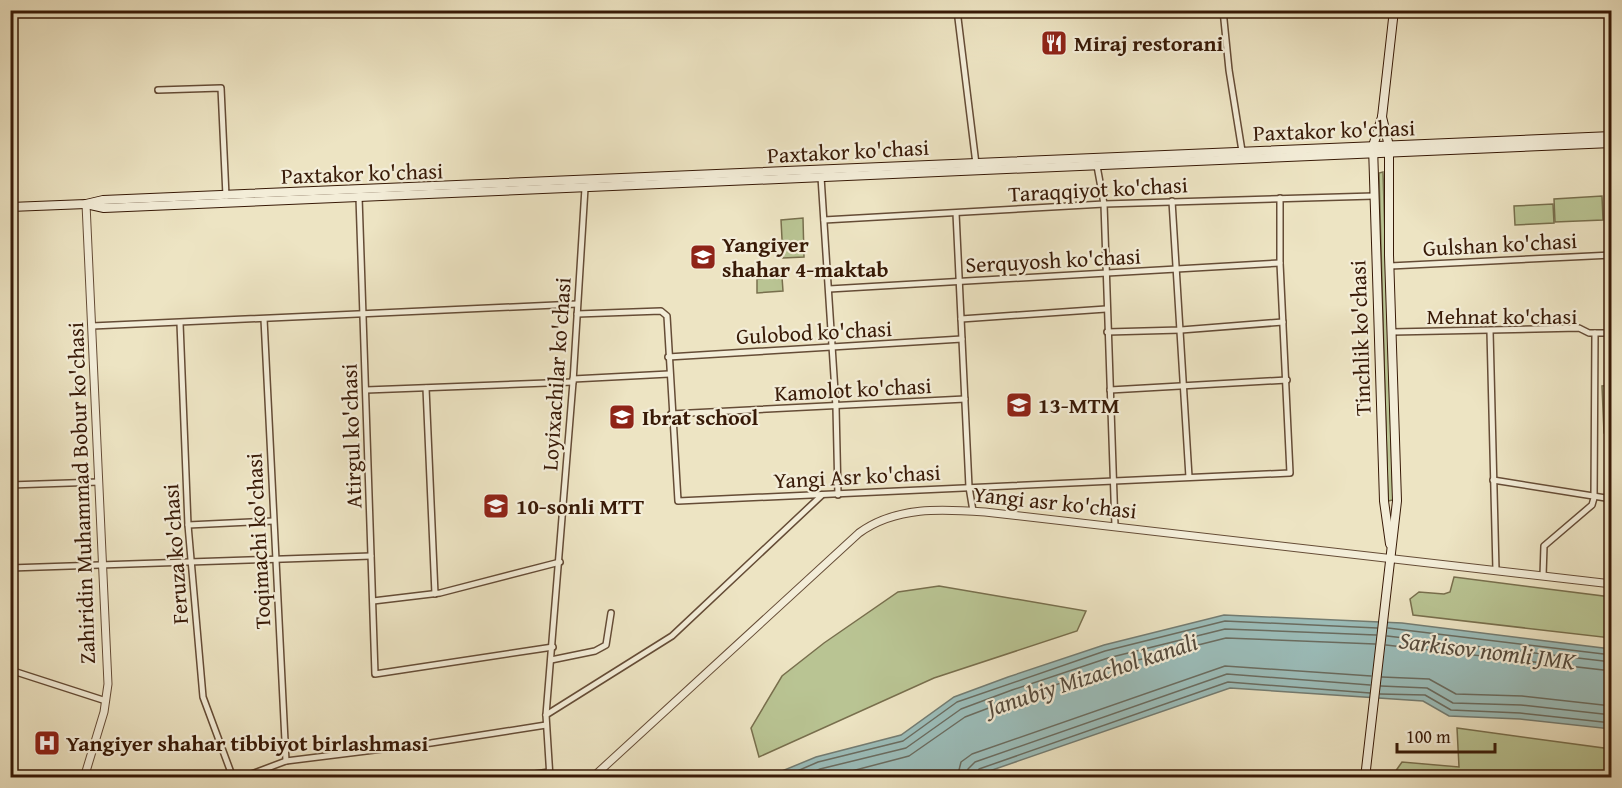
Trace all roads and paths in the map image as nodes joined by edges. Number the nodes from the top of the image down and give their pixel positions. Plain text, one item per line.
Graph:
1 (957, 10) edge
2 (1223, 10) edge
3 (1394, 10) edge
4 (158, 90) dead end
5 (1382, 117) junction
6 (1611, 136) edge
7 (1611, 143) edge
8 (1389, 149) junction
9 (1373, 150) junction
10 (1242, 151) junction
11 (976, 166) junction
12 (1097, 166) junction
13 (821, 177) junction
14 (585, 188) junction
15 (226, 196) junction
16 (1374, 196) junction
17 (359, 197) junction
18 (1280, 198) junction
19 (1172, 201) junction
20 (86, 204) junction
21 (1104, 204) junction
22 (10, 207) edge
23 (956, 213) junction
24 (824, 220) junction
25 (1611, 255) edge
26 (1280, 262) junction
27 (1390, 266) junction
28 (1176, 269) junction
29 (1105, 273) junction
30 (958, 282) junction
31 (829, 289) junction
32 (578, 304) junction
33 (1106, 309) junction
34 (363, 314) junction
35 (577, 314) junction
36 (264, 319) junction
37 (961, 319) junction
38 (1283, 322) junction
39 (180, 323) junction
40 (92, 326) junction
41 (1181, 330) junction
42 (1490, 331) junction
43 (1392, 332) junction
44 (1107, 333) junction
45 (1594, 333) junction
46 (1611, 333) edge
47 (962, 339) junction
48 (832, 348) junction
49 (668, 357) junction
50 (669, 374) junction
51 (573, 380) junction
52 (1287, 380) junction
53 (1185, 386) junction
54 (426, 388) junction
55 (366, 390) junction
56 (1110, 390) junction
57 (965, 399) junction
58 (836, 407) junction
59 (671, 414) junction
60 (1190, 477) junction
61 (1493, 480) junction
62 (99, 482) junction
63 (1114, 482) junction
64 (10, 485) edge
65 (969, 487) junction
66 (822, 495) junction
67 (838, 495) junction
68 (1594, 498) junction
69 (1611, 499) edge
70 (973, 511) junction
71 (273, 520) junction
72 (188, 525) junction
73 (1115, 526) junction
74 (371, 556) junction
75 (1392, 558) junction
76 (275, 559) junction
77 (190, 562) junction
78 (560, 562) junction
79 (102, 564) junction
80 (10, 568) edge
81 (1496, 570) junction
82 (1543, 576) junction
83 (1611, 584) edge
84 (435, 594) junction
85 (373, 601) junction
86 (611, 613) dead end
87 (553, 646) junction
88 (552, 660) junction
89 (10, 670) edge
90 (106, 701) junction
91 (546, 715) junction
92 (546, 725) junction
93 (286, 761) junction
94 (550, 775) edge
95 (84, 777) edge
96 (233, 777) edge
97 (241, 777) edge
98 (507, 777) edge
99 (592, 777) edge
100 (1240, 777) edge
101 (1252, 777) edge
102 (1365, 777) edge

1 - 11 street
2 - 10 street
3 - 5 main road, Tinchlik ko'chasi
4 - 15 street
5 - 8 main road, Tinchlik ko'chasi
5 - 9 main road, Tinchlik ko'chasi
6 - 8 main road, Paxtakor ko'chasi
7 - 8 main road, Paxtakor ko'chasi
8 - 9 main road, Paxtakor ko'chasi
8 - 27 main road, Tinchlik ko'chasi
9 - 10 main road, Paxtakor ko'chasi
9 - 12 main road, Paxtakor ko'chasi
9 - 16 main road, Tinchlik ko'chasi
10 - 11 main road, Paxtakor ko'chasi
11 - 12 main road, Paxtakor ko'chasi
11 - 13 main road, Paxtakor ko'chasi
11 - 15 main road, Paxtakor ko'chasi
12 - 21 street
13 - 14 main road, Paxtakor ko'chasi
13 - 24 street
14 - 17 main road, Paxtakor ko'chasi
14 - 32 street, Loyixachilar ko'chasi
15 - 20 main road, Paxtakor ko'chasi
16 - 18 street, Taraqqiyot ko'chasi
16 - 75 main road, Tinchlik ko'chasi
17 - 20 main road, Paxtakor ko'chasi
17 - 34 street, Atirgul ko'chasi
18 - 19 street, Taraqqiyot ko'chasi
18 - 26 street
19 - 21 street, Taraqqiyot ko'chasi
19 - 28 street
20 - 22 main road, Paxtakor ko'chasi
20 - 40 street, Zahiridin Muhammad Bobur ko'chasi
21 - 23 street, Taraqqiyot ko'chasi
21 - 29 street
23 - 24 street, Taraqqiyot ko'chasi
23 - 30 street
24 - 31 street
25 - 27 street, Gulshan ko'chasi
26 - 28 street, Serquyosh ko'chasi
26 - 38 street
27 - 43 main road, Tinchlik ko'chasi
28 - 29 street, Serquyosh ko'chasi
28 - 41 street
29 - 30 street, Serquyosh ko'chasi
29 - 33 street
30 - 31 street, Serquyosh ko'chasi
30 - 37 street
31 - 48 street
32 - 34 street
32 - 35 street, Loyixachilar ko'chasi
33 - 37 street
33 - 44 street
34 - 36 street
34 - 55 street, Atirgul ko'chasi
35 - 49 street
35 - 51 street, Loyixachilar ko'chasi
36 - 39 street
36 - 71 street, Toqimachi ko'chasi
37 - 47 street
38 - 41 street
38 - 52 street
39 - 40 street
39 - 72 street, Feruza ko'chasi
40 - 62 street, Zahiridin Muhammad Bobur ko'chasi
41 - 44 street
41 - 53 street
42 - 43 street, Mehnat ko'chasi
42 - 45 street, Mehnat ko'chasi
42 - 61 street
43 - 75 main road, Tinchlik ko'chasi
44 - 56 street
45 - 46 street, Mehnat ko'chasi
45 - 68 street
47 - 48 street, Gulobod ko'chasi
47 - 57 street
48 - 49 street, Gulobod ko'chasi
48 - 58 street
49 - 50 street
50 - 51 street
50 - 59 street
51 - 54 street
51 - 78 street, Loyixachilar ko'chasi
52 - 53 street
52 - 60 street, Yangi Asr ko'chasi
53 - 56 street
53 - 60 street
54 - 55 street
54 - 84 street
55 - 74 street, Atirgul ko'chasi
56 - 63 street
57 - 58 street, Kamolot ko'chasi
57 - 65 street
58 - 59 street, Kamolot ko'chasi
58 - 67 street
59 - 66 street, Yangi Asr ko'chasi
60 - 63 street, Yangi Asr ko'chasi
61 - 68 street
61 - 81 street
62 - 64 street
62 - 79 street, Zahiridin Muhammad Bobur ko'chasi
63 - 65 street, Yangi Asr ko'chasi
63 - 73 street
65 - 67 street, Yangi Asr ko'chasi
65 - 70 street
66 - 67 street, Yangi Asr ko'chasi
66 - 91 street
68 - 69 street
68 - 82 street
70 - 73 street, Yangi asr ko'chasi
70 - 99 street, Yangi asr ko'chasi
71 - 72 street
71 - 76 street, Toqimachi ko'chasi
72 - 77 street, Feruza ko'chasi
73 - 75 street, Yangi asr ko'chasi
74 - 76 street
74 - 85 street, Atirgul ko'chasi
75 - 81 street, Yangi asr ko'chasi
75 - 102 main road, Tinchlik ko'chasi
76 - 77 street
76 - 93 street, Toqimachi ko'chasi
77 - 79 street
77 - 96 street, Feruza ko'chasi
78 - 84 street
78 - 87 street, Loyixachilar ko'chasi
79 - 80 street
79 - 90 street, Zahiridin Muhammad Bobur ko'chasi
81 - 82 street, Yangi asr ko'chasi
82 - 83 street, Yangi asr ko'chasi
84 - 85 street
85 - 87 street, Atirgul ko'chasi
86 - 88 street
87 - 88 street, Loyixachilar ko'chasi
88 - 91 street, Loyixachilar ko'chasi
89 - 90 street
90 - 95 street, Zahiridin Muhammad Bobur ko'chasi
91 - 92 street, Loyixachilar ko'chasi
92 - 93 street
92 - 94 street, Loyixachilar ko'chasi
93 - 97 street
94 - 98 street
100 - 101 street

